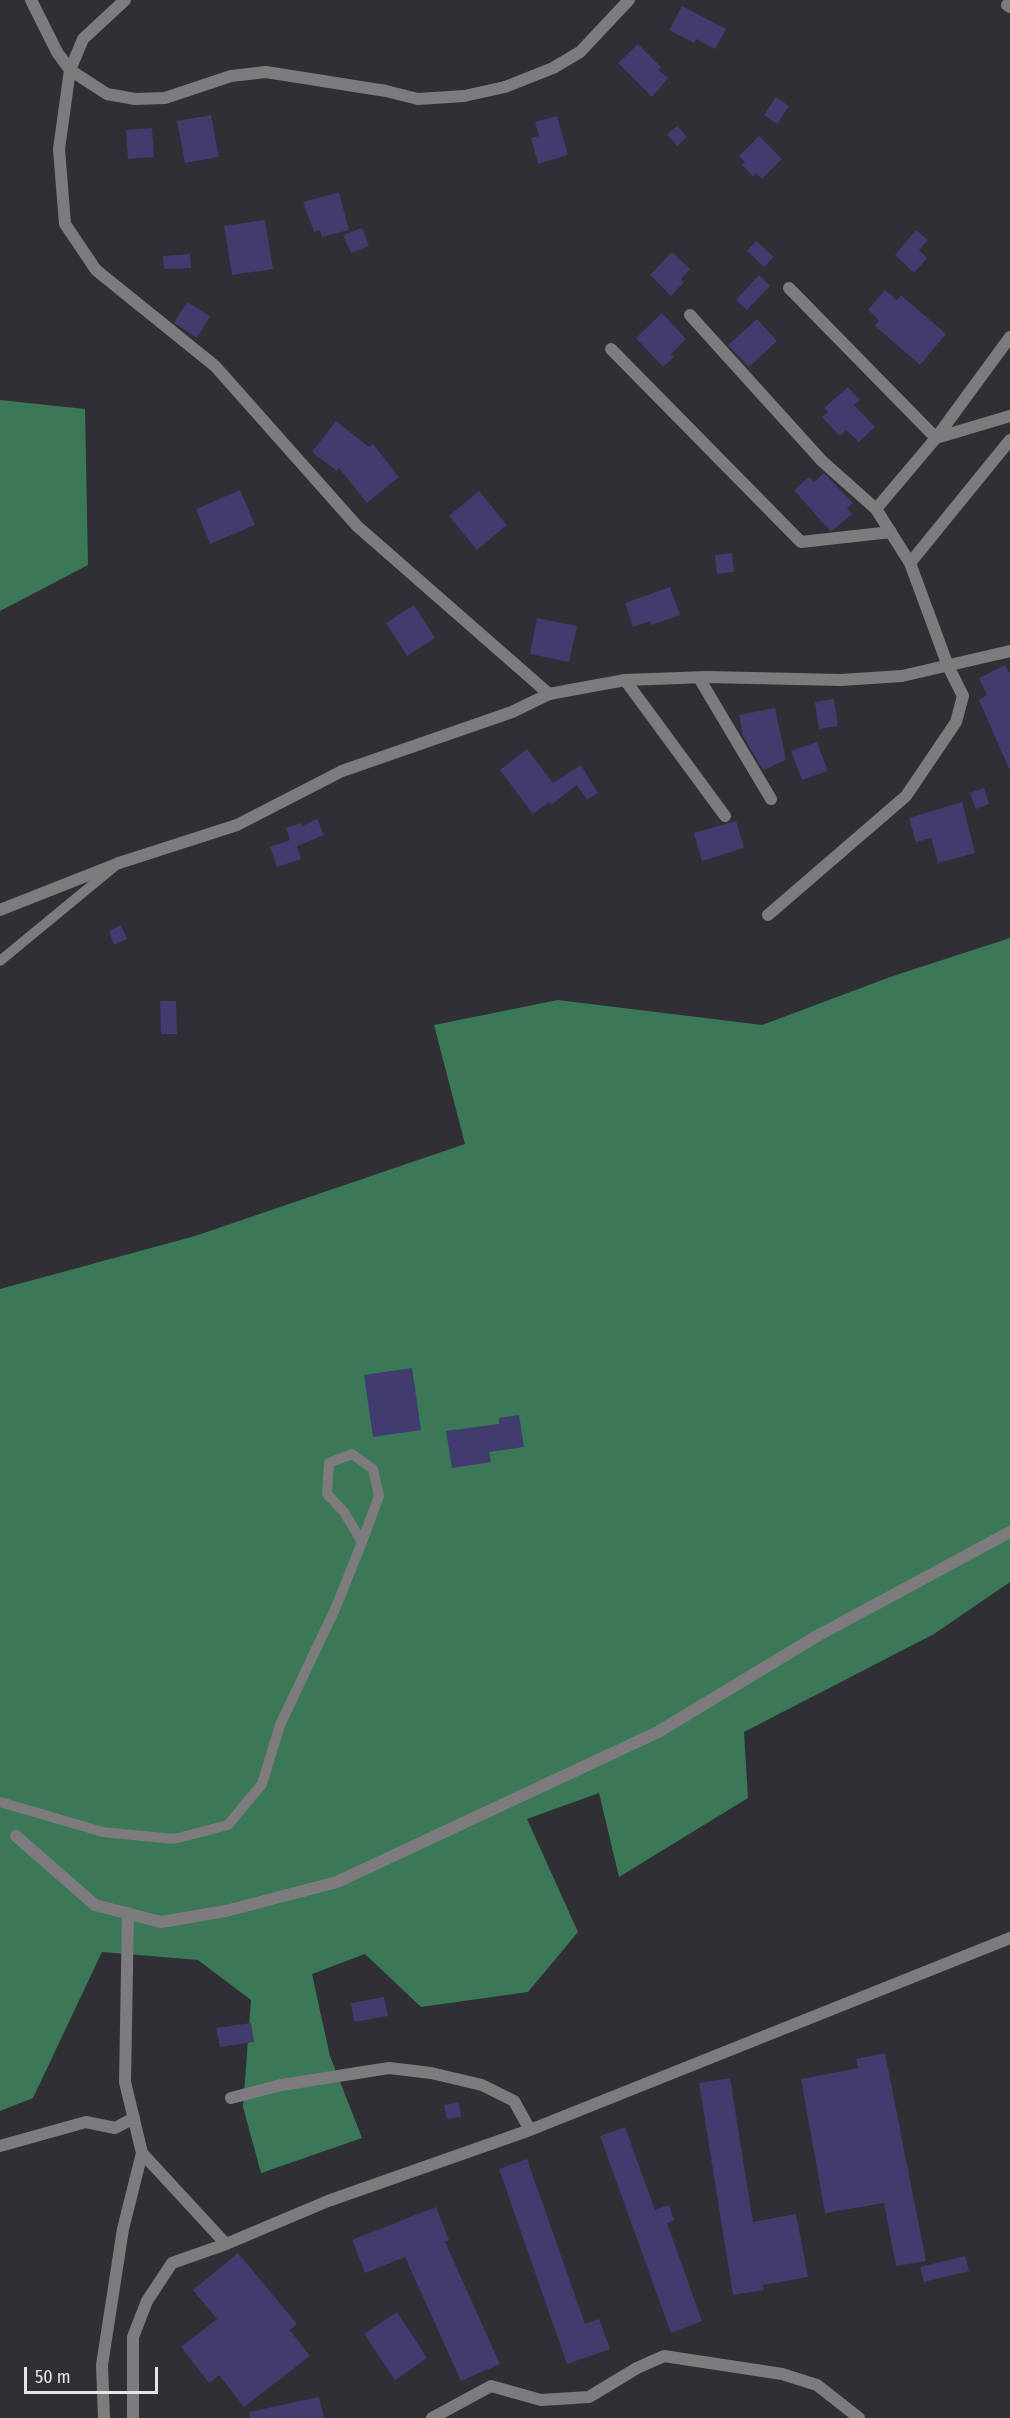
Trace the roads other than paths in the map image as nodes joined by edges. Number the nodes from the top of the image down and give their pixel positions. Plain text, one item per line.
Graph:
1 (31, 0) edge
2 (125, 0) edge
3 (629, 0) edge
4 (69, 70) junction
5 (789, 288) dead end
6 (690, 315) dead end
7 (1010, 337) edge
8 (611, 349) dead end
9 (1010, 416) edge
10 (936, 438) junction
11 (1010, 441) edge
12 (876, 509) junction
13 (891, 532) junction
14 (910, 563) junction
15 (1010, 651) edge
16 (948, 666) junction
17 (699, 678) junction
18 (625, 680) junction
19 (549, 694) junction
20 (771, 799) dead end
21 (726, 816) dead end
22 (119, 863) junction
23 (0, 910) edge
24 (768, 915) dead end
25 (0, 961) edge
26 (1010, 1532) edge
27 (362, 1542) junction
28 (0, 1802) edge
29 (16, 1836) dead end
30 (128, 1913) junction
31 (1010, 1938) edge
32 (231, 2098) dead end
33 (134, 2118) junction
34 (530, 2130) junction
35 (0, 2146) edge
36 (142, 2153) junction
37 (226, 2244) junction
38 (104, 2418) edge
39 (133, 2418) edge
40 (432, 2418) edge
41 (859, 2418) edge

1 - 4 street
2 - 4 street
3 - 4 street
4 - 19 street
5 - 10 street
6 - 12 street
7 - 10 street
8 - 13 street
9 - 10 street
10 - 12 street
11 - 14 street
12 - 13 street
13 - 14 street
14 - 16 street
15 - 16 street
16 - 17 street
16 - 24 street
17 - 18 street
17 - 20 street
18 - 19 street
18 - 21 street
19 - 22 street
22 - 23 street
22 - 25 lane
26 - 30 street
27 - 27 lane
27 - 28 lane
29 - 30 street
30 - 33 street
31 - 34 street
32 - 34 street
33 - 35 street
33 - 36 street
34 - 37 street
36 - 37 street
36 - 38 street
37 - 39 street
40 - 41 street

